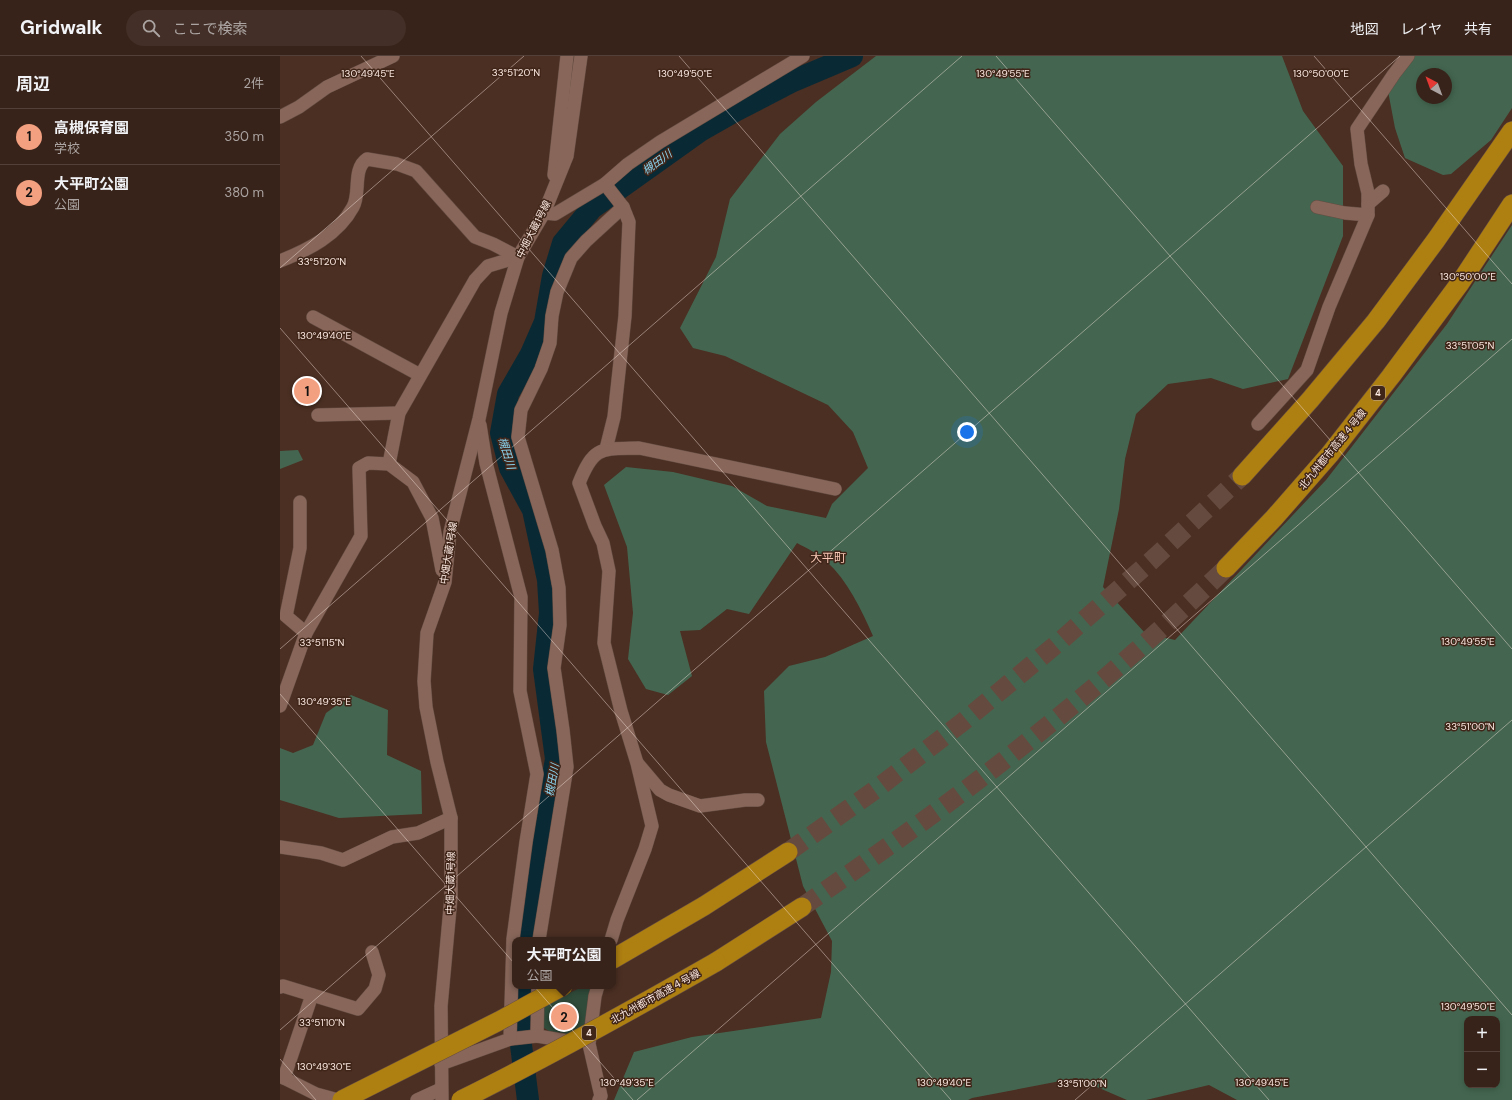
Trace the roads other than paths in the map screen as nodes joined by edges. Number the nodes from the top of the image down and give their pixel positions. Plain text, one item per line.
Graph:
1 (393, 56) edge
2 (567, 56) edge
3 (582, 56) edge
4 (803, 56) edge
5 (1408, 56) edge
6 (280, 117) edge
7 (1512, 131) edge
8 (605, 184) junction
9 (1383, 191) dead end
10 (551, 195) junction
11 (1512, 204) edge
12 (622, 205) junction
13 (1317, 207) dead end
14 (1368, 209) junction
15 (544, 213) junction
16 (518, 257) junction
17 (280, 261) edge
18 (313, 317) dead end
19 (420, 375) junction
20 (399, 413) junction
21 (318, 415) dead end
22 (479, 419) junction
23 (1258, 424) dead end
24 (606, 449) junction
25 (389, 464) junction
26 (1242, 476) tunnel mouth
27 (835, 489) dead end
28 (300, 502) dead end
29 (1226, 568) tunnel mouth
30 (445, 582) junction
31 (306, 633) junction
32 (280, 706) edge
33 (637, 762) junction
34 (758, 800) dead end
35 (451, 818) junction
36 (280, 847) edge
37 (788, 852) tunnel mouth
38 (802, 907) tunnel mouth
39 (513, 937) edge
40 (540, 937) edge
41 (612, 937) edge
42 (372, 952) dead end
43 (616, 957) edge
44 (512, 972) edge
45 (280, 987) edge
46 (538, 989) edge
47 (558, 989) edge
48 (597, 989) edge
49 (312, 995) junction
50 (537, 1036) junction
51 (510, 1039) junction
52 (589, 1044) junction
53 (441, 1064) junction
54 (282, 1077) edge
55 (442, 1094) edge
56 (338, 1100) edge
57 (342, 1100) edge
58 (418, 1100) edge
59 (461, 1100) edge
60 (599, 1100) edge

1 - 6 street
2 - 10 street
3 - 10 street, 中畑大蔵1号線
4 - 8 street
5 - 14 street
7 - 26 highway
8 - 12 street
8 - 15 street
9 - 14 street
10 - 15 street, 中畑大蔵1号線
11 - 29 highway, 北九州都市高速４号線 / 4
12 - 24 street
12 - 40 street
13 - 14 street
14 - 23 street
15 - 16 street, 中畑大蔵1号線
16 - 17 street
16 - 19 street
16 - 22 street, 中畑大蔵1号線
18 - 19 street
19 - 20 street
20 - 21 street
20 - 25 street
22 - 30 street, 中畑大蔵1号線
22 - 39 street
24 - 27 street
24 - 33 street
25 - 30 street
25 - 31 street
28 - 31 street
30 - 35 street, 中畑大蔵1号線
31 - 32 street
33 - 34 street
33 - 41 street
35 - 36 street
35 - 53 street, 中畑大蔵1号線
37 - 43 highway
38 - 59 highway, 北九州都市高速４号線 / 4, bridge
42 - 49 street
44 - 51 street
45 - 49 street
46 - 50 street
47 - 57 highway, bridge
48 - 52 street
49 - 54 street
50 - 51 street
50 - 52 street
51 - 53 street
52 - 60 street
53 - 55 street, 中畑大蔵1号線
54 - 56 street
55 - 58 street

